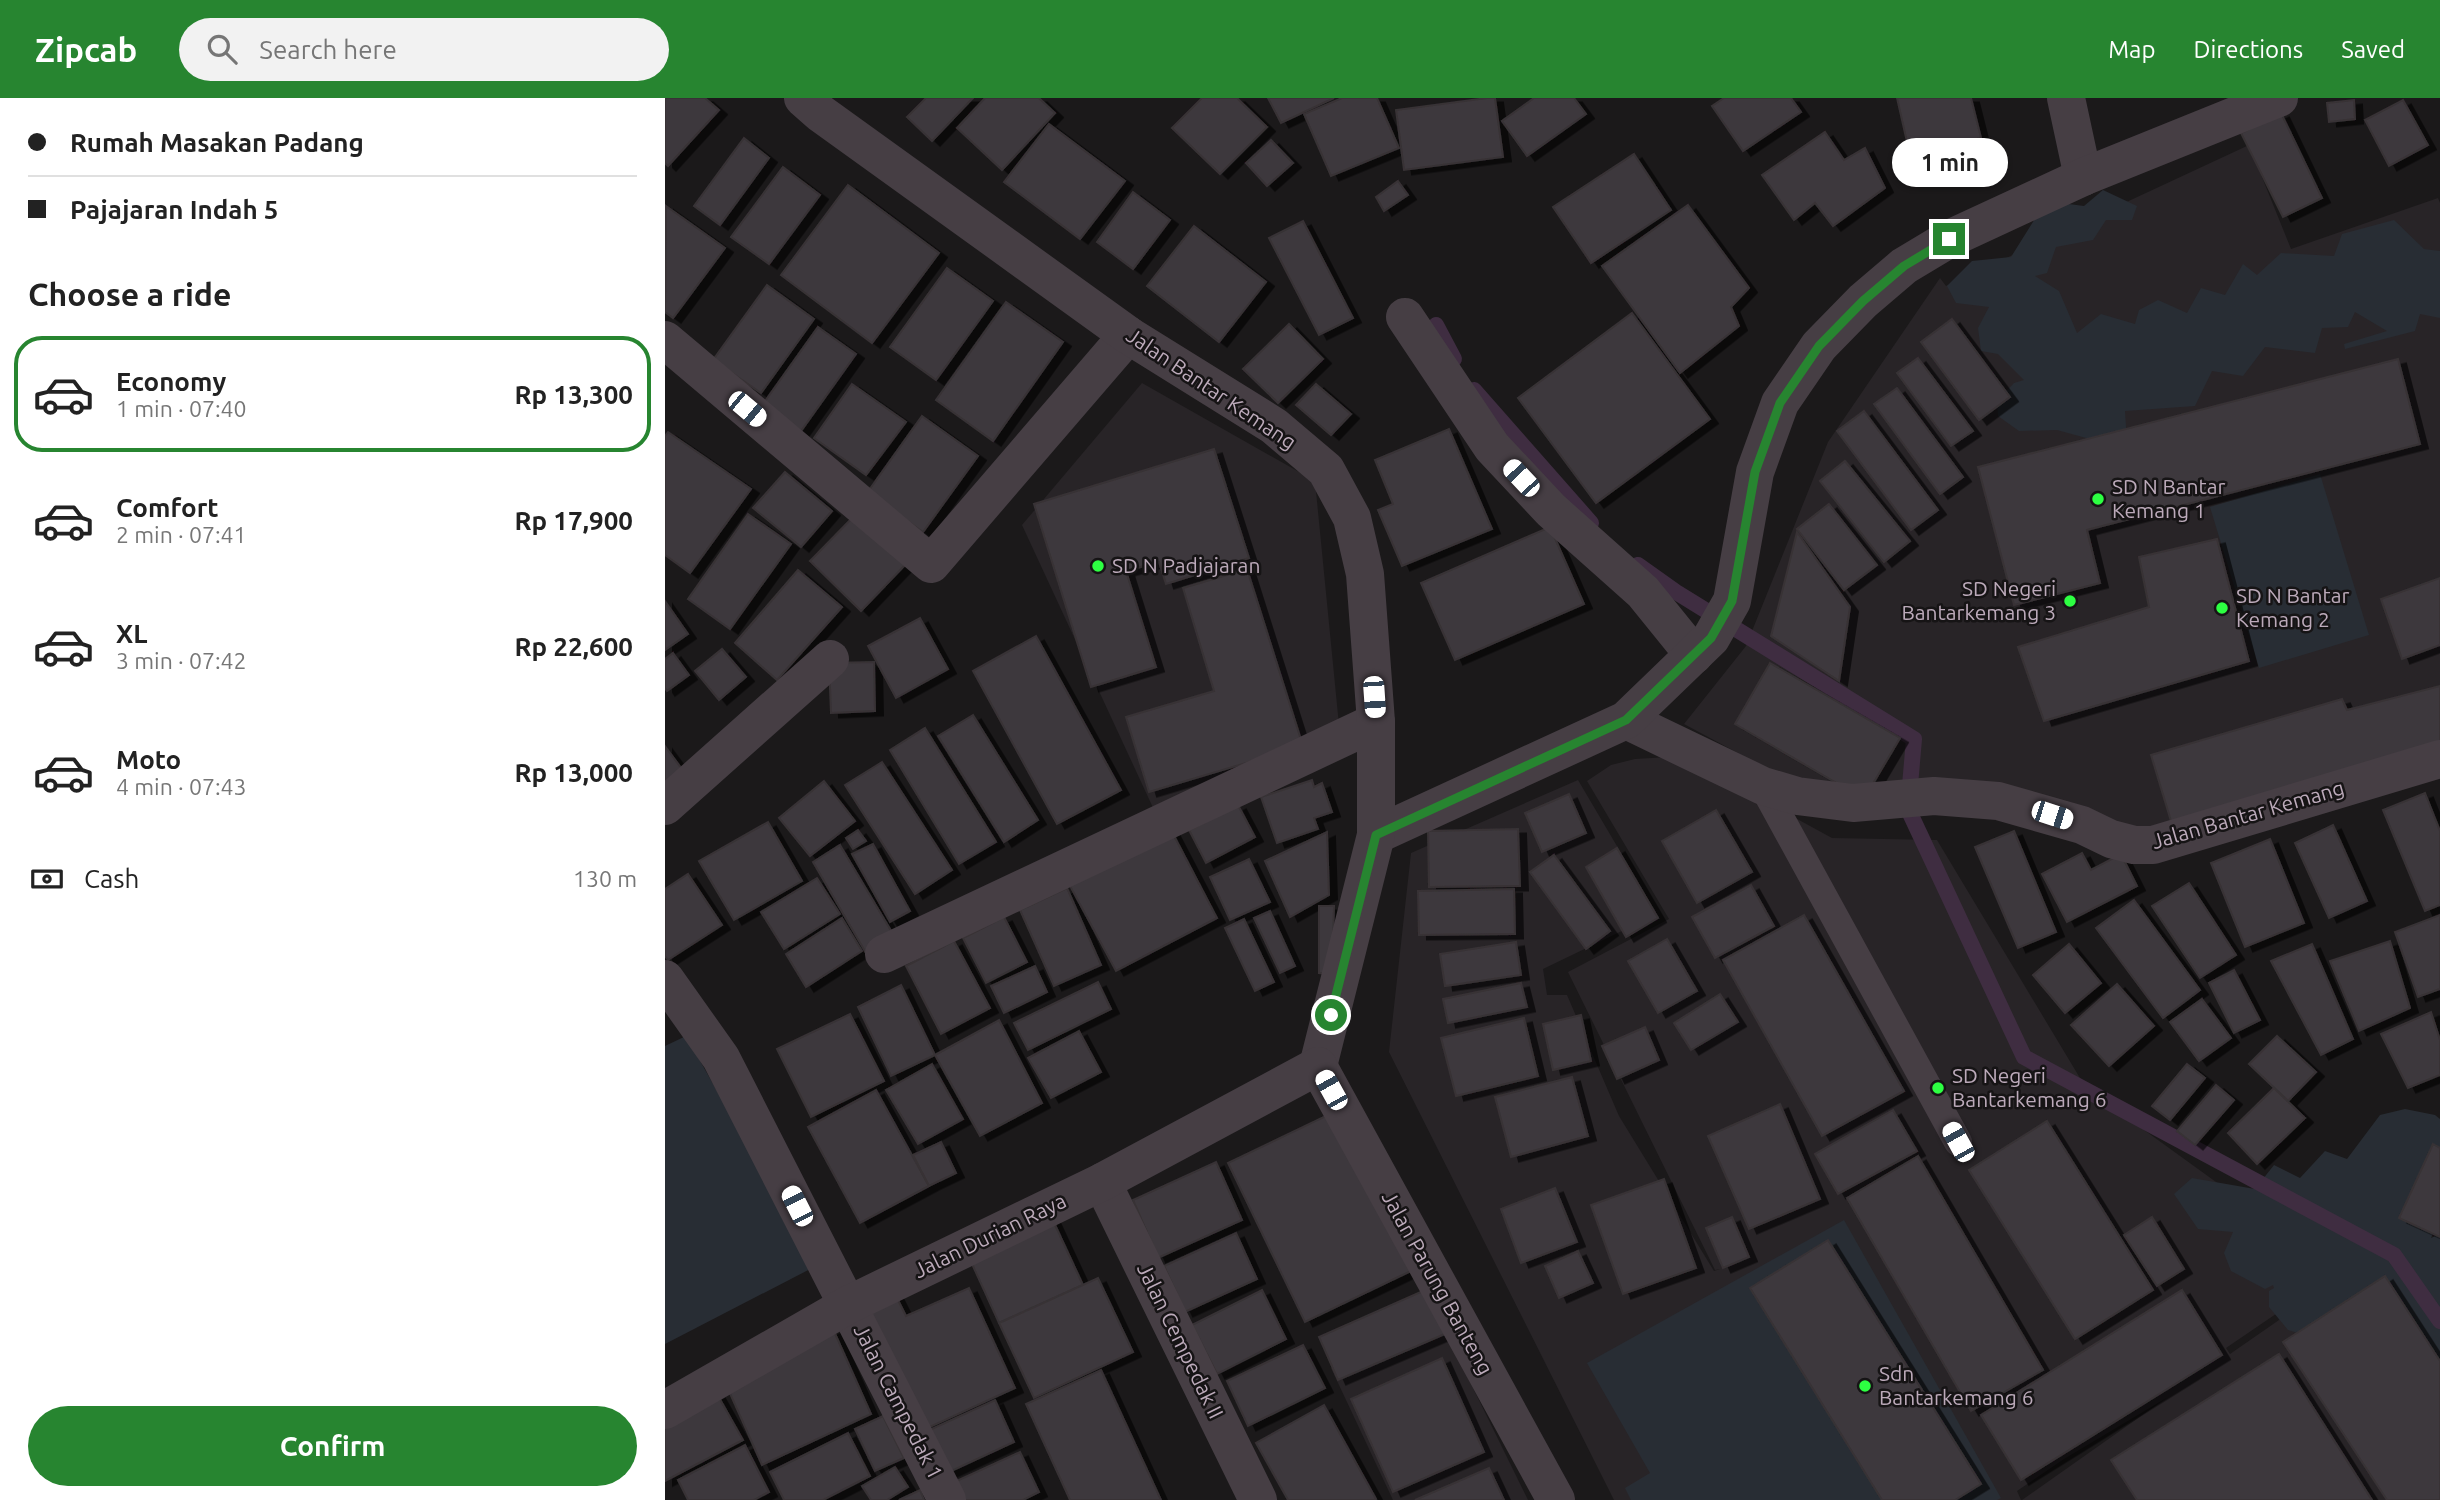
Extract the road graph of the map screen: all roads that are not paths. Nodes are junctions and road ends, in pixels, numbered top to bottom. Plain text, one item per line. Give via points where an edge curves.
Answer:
1 (803, 98) edge
2 (2066, 98) edge
3 (2279, 98) edge
4 (2083, 177) junction
5 (1405, 317) dead end
6 (1128, 335) junction
7 (665, 340) edge
8 (1703, 647) junction
9 (830, 659) dead end
10 (1626, 720) junction
11 (1375, 722) junction
12 (2440, 760) edge
13 (1763, 786) junction
14 (665, 806) edge
15 (1376, 835) junction
16 (884, 954) dead end
17 (665, 979) edge
18 (1318, 1066) junction
19 (1958, 1142) dead end
20 (1102, 1182) junction
21 (848, 1305) junction
22 (665, 1410) edge
23 (947, 1500) edge
24 (1258, 1500) edge
25 (1556, 1500) edge

1 - 6 street, Jalan Bantar Kemang
2 - 4 street
3 - 4 street
4 - 8 street via 1949,239 1904,266 1819,346 1780,403 1755,472 1732,601
5 - 8 street via 1492,447 1551,510
6 - 7 street via 930,564
6 - 11 street, Jalan Bantar Kemang via 1274,426 1326,470 1352,518 1365,574
8 - 10 street
9 - 14 street
10 - 13 street, Jalan Bantar Kemang
10 - 15 street
11 - 15 street, Jalan Bantar Kemang
11 - 16 street
12 - 13 street, Jalan Bantar Kemang via 2153,845 2112,839 2082,825 1999,801 1917,797 1853,803 1797,796
13 - 19 lane
15 - 18 street, Jalan Bantar Kemang
17 - 21 street, Jalan Campedak 1 via 720,1058
18 - 20 street, Jalan Durian Raya
18 - 25 street, Jalan Parung Banteng
20 - 21 street, Jalan Durian Raya
20 - 24 street, Jalan Cempedak II
21 - 22 street, Jalan Durian Raya
21 - 23 street, Jalan Campedak 1

